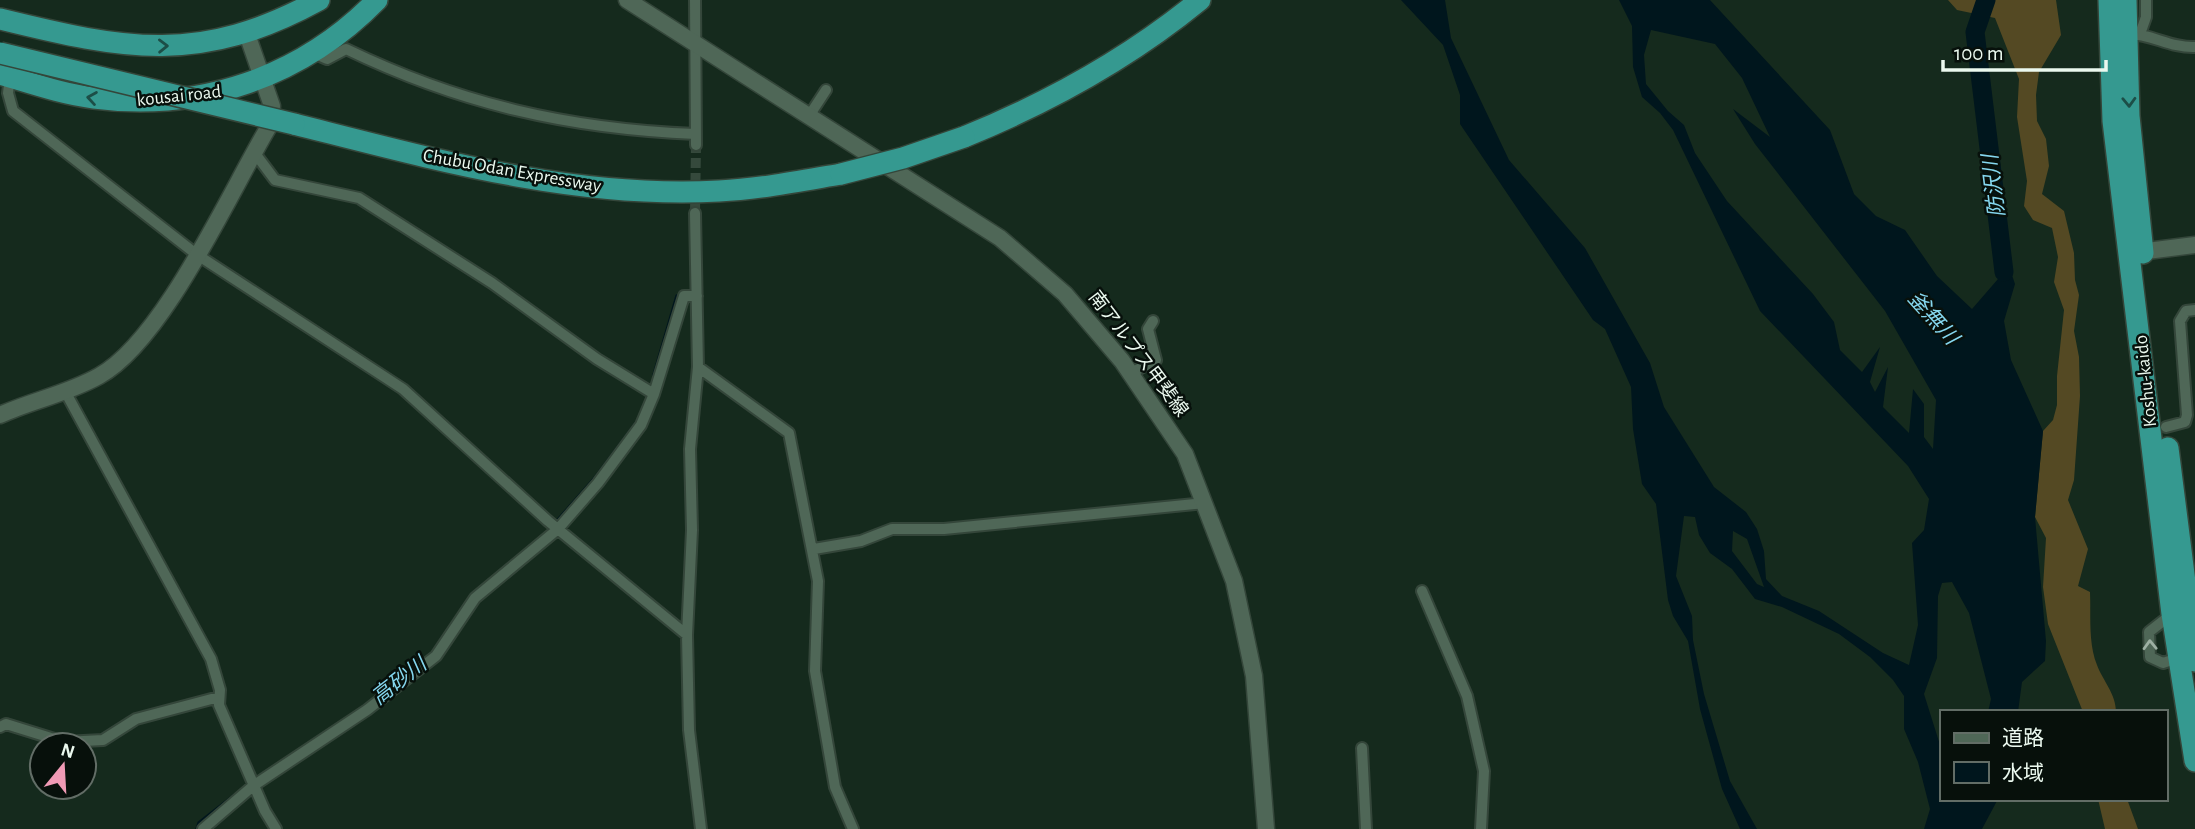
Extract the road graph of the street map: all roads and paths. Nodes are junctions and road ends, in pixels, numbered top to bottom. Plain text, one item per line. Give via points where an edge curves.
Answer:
1 (319, 0) edge
2 (377, 0) edge
3 (627, 0) edge
4 (695, 0) edge
5 (1200, 0) edge
6 (2109, 0) edge
7 (2126, 0) edge
8 (2146, 0) edge
9 (0, 19) edge
10 (247, 34) junction
11 (2133, 34) junction
12 (694, 43) junction
13 (2195, 47) edge
14 (313, 52) junction
15 (0, 53) edge
16 (262, 79) junction
17 (4, 83) edge
18 (826, 90) dead end
19 (809, 116) junction
20 (254, 152) junction
21 (695, 213) tunnel mouth
22 (2195, 245) edge
23 (2136, 252) junction
24 (196, 254) junction
25 (697, 296) junction
26 (2195, 310) edge
27 (1153, 321) dead end
28 (698, 367) junction
29 (1131, 373) junction
30 (65, 393) junction
31 (654, 394) junction
32 (0, 415) edge
33 (2166, 427) junction
34 (1205, 503) junction
35 (558, 529) junction
36 (814, 550) junction
37 (1422, 592) dead end
38 (687, 635) junction
39 (2189, 657) edge
40 (219, 697) junction
41 (0, 727) edge
42 (1362, 748) dead end
43 (2195, 761) edge
44 (253, 786) junction
45 (203, 829) edge
46 (276, 829) edge
47 (701, 829) edge
48 (853, 829) edge
49 (1266, 829) edge
50 (1366, 829) edge
51 (1480, 829) edge

1 - 10 highway
2 - 14 highway, kousai road
3 - 12 main road, 南アルプス甲斐線
4 - 12 street
5 - 15 highway, Chubu Odan Expressway, bridge via 1121,59 1073,88 964,137 841,174 719,191 605,188 489,171
6 - 23 highway, Koshu-kaido via 2113,121
7 - 11 highway, Koshu-kaido
8 - 11 street via 2147,17
9 -> 10 highway via 127,46 166,47
10 - 16 main road
11 - 13 street via 2177,48
11 -> 23 highway, Koshu-kaido via 2129,116
12 - 14 street via 696,140 535,117 398,74 346,49 327,59
12 - 19 main road, 南アルプス甲斐線
14 - 16 highway, kousai road
16 -> 17 highway, kousai road via 206,96 129,102
16 - 20 main road via 271,116
17 - 24 street via 13,111
18 - 19 street
19 - 29 main road, 南アルプス甲斐線 via 1000,238 1065,294
20 - 24 main road
20 - 31 street via 275,180 359,198
21 - 25 street
22 - 23 main road
23 - 33 highway, Koshu-kaido
39 -> 23 highway, Koshu-kaido via 2172,614
24 - 30 main road via 126,358
24 - 35 street via 402,389
25 - 28 street
25 - 31 street via 684,296
26 - 33 street via 2186,311 2180,321 2187,415 2185,422
27 - 29 street via 1148,329 1156,360
28 - 36 street via 789,433
28 - 38 street via 690,450
29 - 34 main road, 南アルプス甲斐線 via 1185,454
30 - 32 main road
30 - 40 street via 211,659
31 - 35 street via 641,425
33 - 39 highway, Koshu-kaido
34 - 36 street via 944,529 892,529 861,541
34 - 49 main road, 南アルプス甲斐線 via 1234,581 1251,652
35 - 38 street
35 - 44 street via 475,598 436,656 367,710
36 - 48 street via 818,581 815,671 835,787
37 - 51 street via 1467,696 1484,771
38 - 47 street via 689,730
39 - 43 highway, Koshu-kaido
40 - 41 street via 136,719 103,740 64,742 6,724
40 - 44 street
42 - 50 street
44 - 45 street
44 - 46 street

